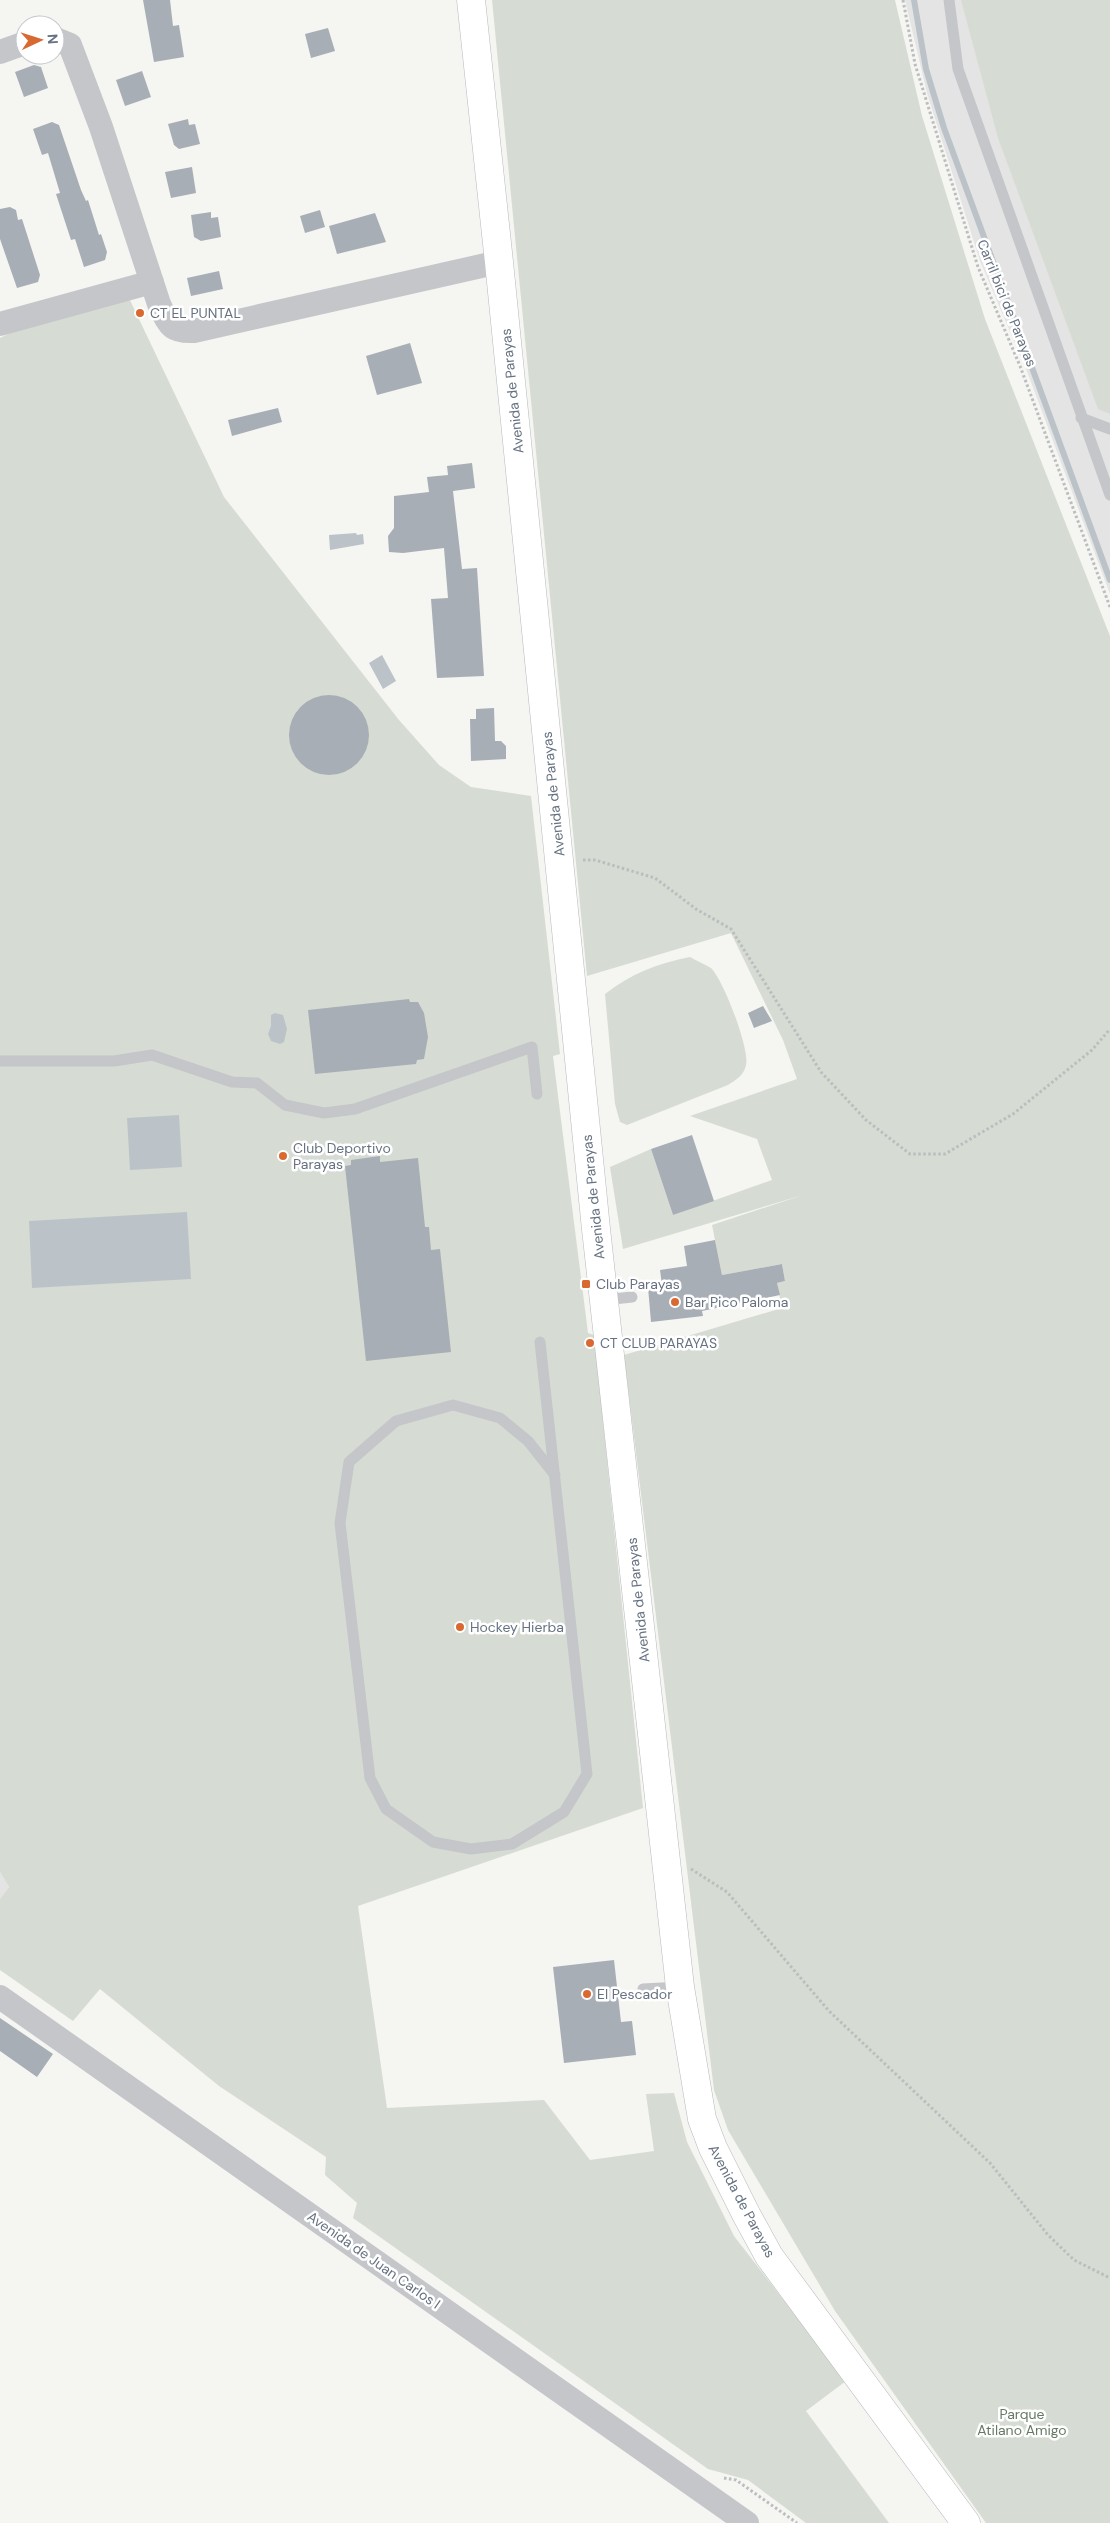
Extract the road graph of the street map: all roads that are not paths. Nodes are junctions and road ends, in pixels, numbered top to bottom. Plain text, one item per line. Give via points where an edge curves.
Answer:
1 (471, 0) edge
2 (949, 0) edge
3 (65, 43) edge
4 (15, 47) edge
5 (0, 52) edge
6 (499, 262) junction
7 (152, 282) junction
8 (0, 324) edge
9 (1081, 418) junction
10 (1110, 429) edge
11 (1110, 495) edge
12 (0, 1061) edge
13 (537, 1094) dead end
14 (632, 1297) dead end
15 (604, 1300) junction
16 (540, 1342) dead end
17 (555, 1475) junction
18 (680, 1987) junction
19 (643, 1990) dead end
20 (0, 1997) edge
21 (747, 2523) edge
22 (966, 2523) edge

1 - 6 street, Avenida de Parayas
2 - 9 lane via 958,69
3 - 7 street via 70,45 101,127
4 - 5 street
6 - 7 street via 179,332 170,326
6 - 15 street, Avenida de Parayas
7 - 8 street
9 - 10 lane
9 - 11 lane
12 - 13 lane via 114,1061 152,1055 232,1082 257,1083 285,1105 324,1113 355,1109 532,1047
14 - 15 lane
15 - 18 street, Avenida de Parayas
16 - 17 lane
17 - 17 lane via 587,1774 564,1812 512,1844 471,1850 433,1842 386,1809 370,1778 340,1523 349,1462 396,1421 454,1405 500,1418 528,1441
18 - 19 lane
18 - 22 street, Avenida de Parayas via 702,2119 746,2214 769,2256
20 - 21 street, Avenida de Juan Carlos I

